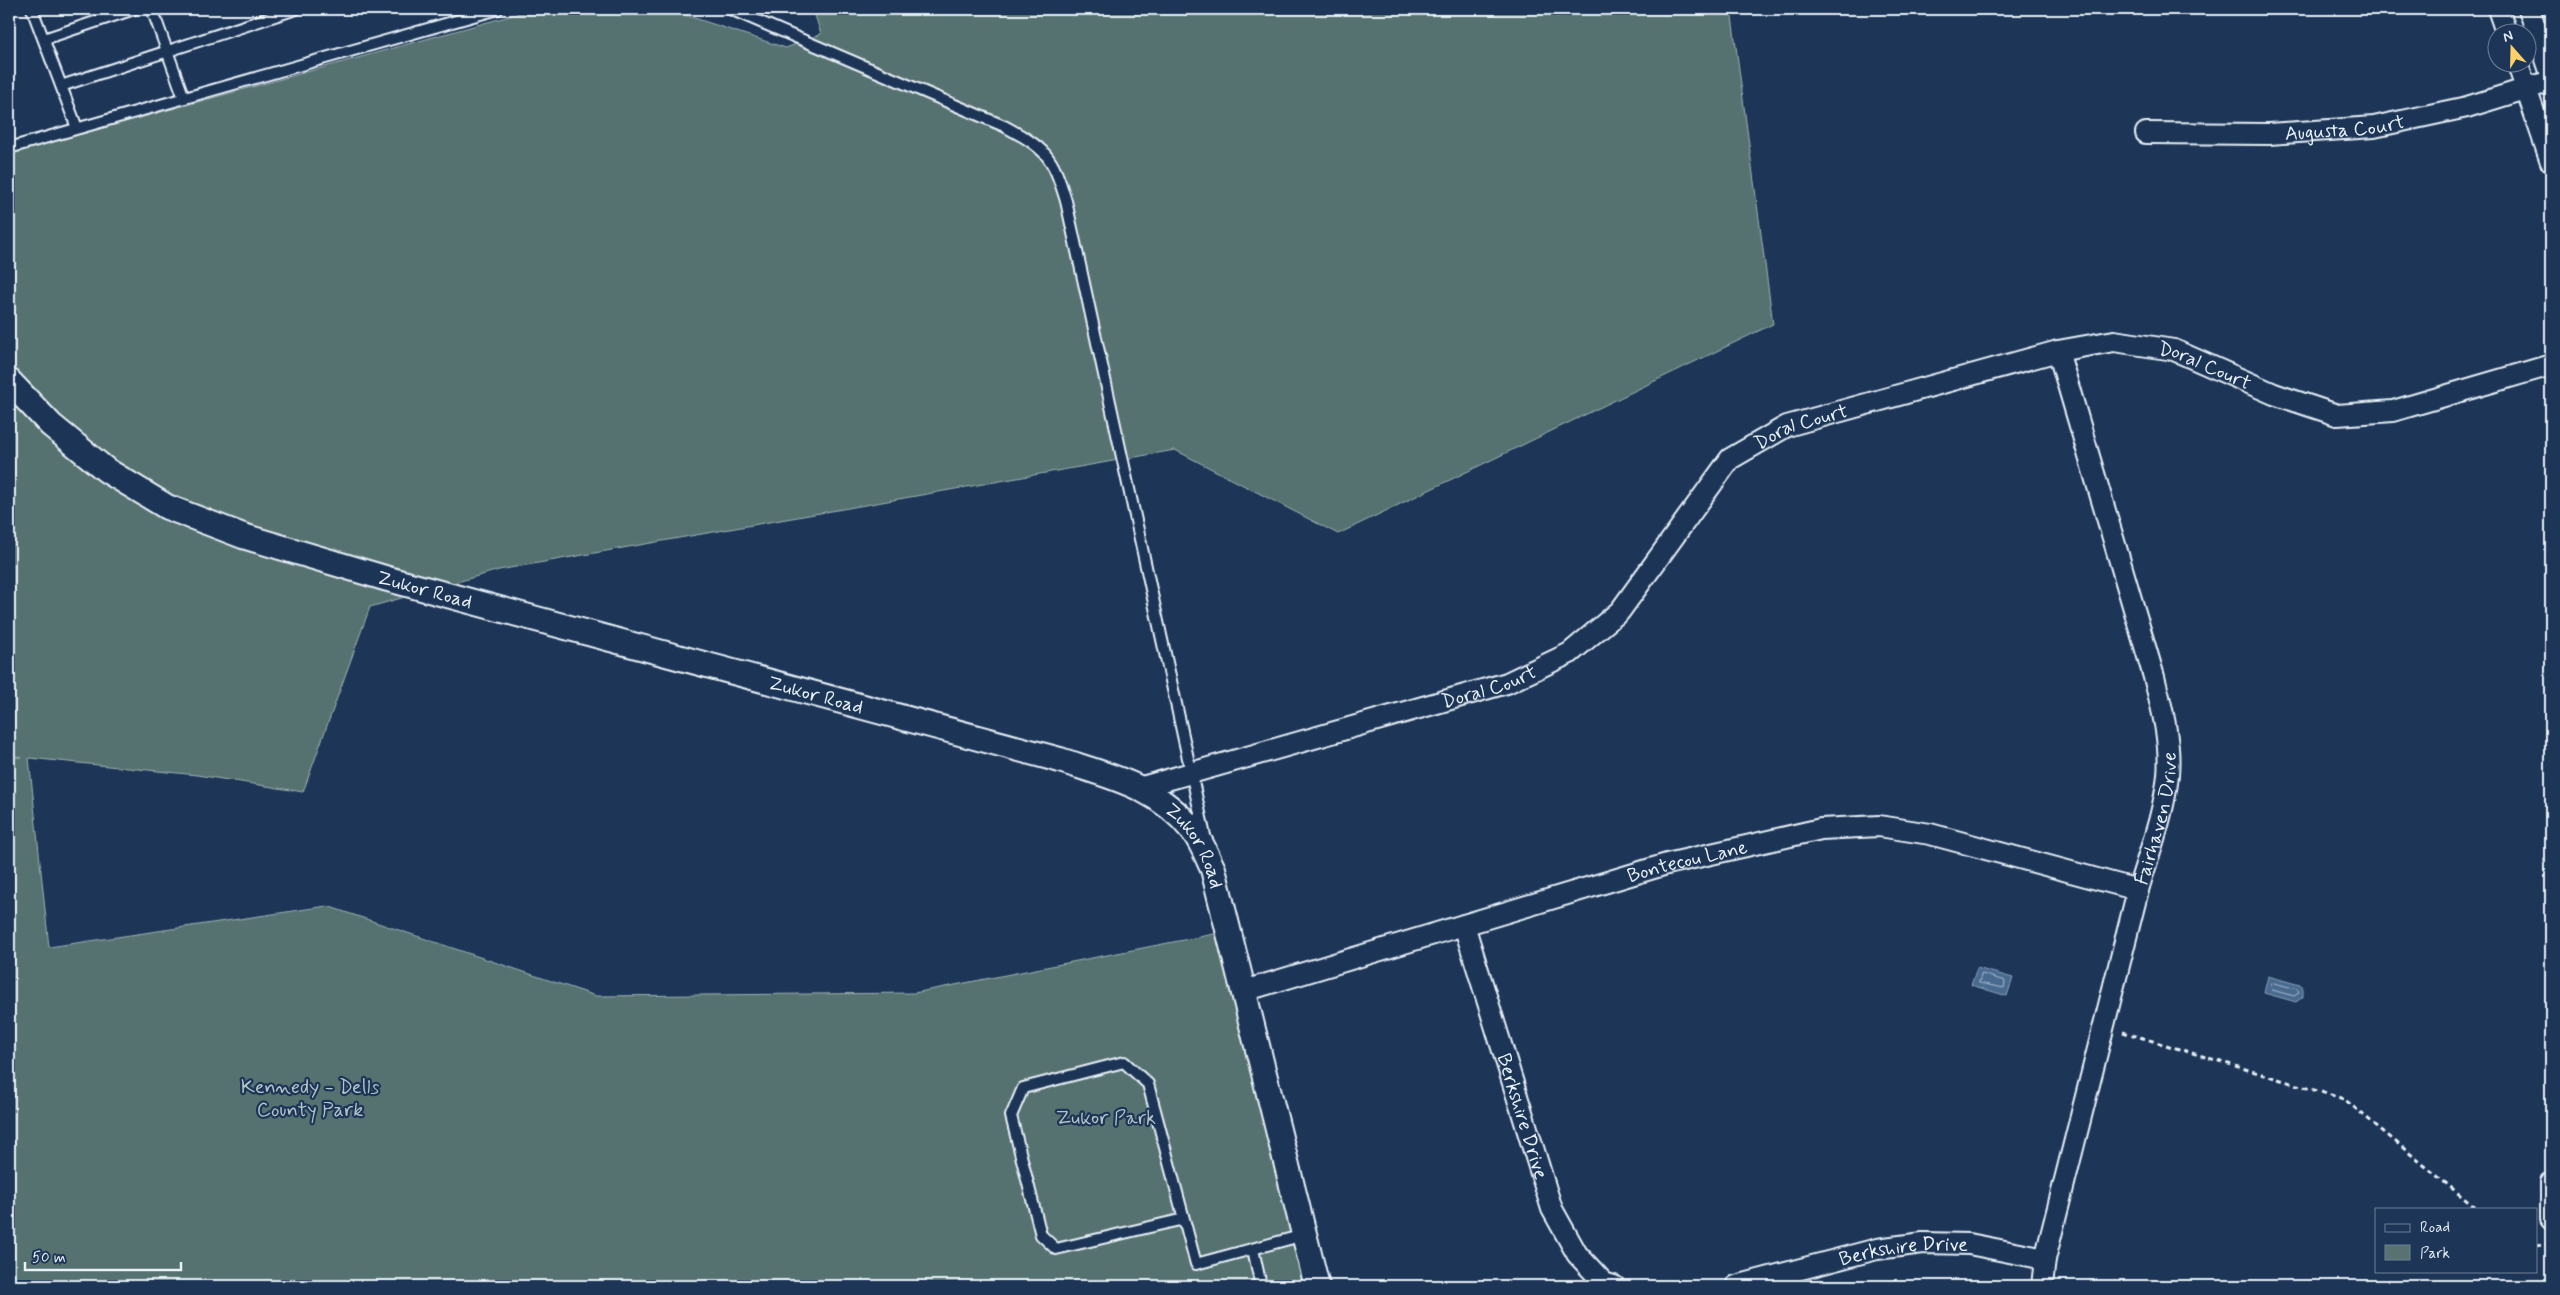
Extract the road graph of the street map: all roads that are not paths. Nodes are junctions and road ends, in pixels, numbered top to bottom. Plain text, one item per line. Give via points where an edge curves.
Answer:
1 (32, 9) edge
2 (134, 9) edge
3 (152, 9) edge
4 (296, 9) edge
5 (498, 9) edge
6 (730, 9) edge
7 (2498, 9) edge
8 (2529, 9) edge
9 (2503, 22) edge
10 (44, 39) junction
11 (167, 52) junction
12 (2529, 72) edge
13 (2542, 82) edge
14 (61, 86) junction
15 (184, 98) junction
16 (77, 128) junction
17 (2146, 133) dead end
18 (9, 148) edge
19 (2551, 162) edge
20 (2058, 351) junction
21 (2551, 365) edge
22 (9, 381) edge
23 (1190, 774) junction
24 (1142, 787) junction
25 (1213, 869) junction
26 (2138, 890) junction
27 (1464, 925) junction
28 (1244, 991) junction
29 (2551, 1182) edge
30 (2551, 1218) edge
31 (1184, 1219) junction
32 (1304, 1234) junction
33 (1253, 1249) junction
34 (2045, 1259) junction
35 (1261, 1286) edge
36 (1317, 1286) edge
37 (1614, 1286) edge
38 (1736, 1286) edge
39 (2042, 1286) edge

1 - 10 lane
2 - 10 lane
3 - 11 lane
4 - 11 lane
5 - 15 lane
6 - 23 lane via 1004,126 1038,144 1056,169 1066,201
7 - 9 street
8 - 13 street
10 - 14 lane
11 - 14 lane
11 - 15 lane
12 - 13 street
13 - 17 street, Augusta Court via 2467,106 2374,127 2268,134
13 - 19 street
14 - 16 lane
15 - 16 lane
16 - 18 lane
20 - 21 street, Doral Court via 2114,341 2174,350 2274,394 2337,414 2393,411
20 - 23 street, Doral Court via 1787,426 1730,459 1620,611 1570,653 1507,683
20 - 26 street, Fairhaven Drive via 2154,677 2166,729 2168,774
22 - 24 street, Zukor Road via 51,425 106,470 167,507 243,536 397,582 1060,760
23 - 24 street, Doral Court
23 - 25 lane
24 - 25 street, Zukor Road via 1171,808 1195,833
25 - 28 street, Zukor Road
26 - 27 street, Bontecou Lane via 1930,834 1879,826 1821,829 1667,864
26 - 34 street, Fairhaven Drive
27 - 28 street, Bontecou Lane
27 - 37 street, Berkshire Drive via 1552,1209 1577,1254 1604,1283
28 - 32 street, Zukor Road
29 - 30 street
31 - 31 lane via 1148,1084 1124,1062 1023,1088 1011,1116 1041,1236 1056,1249
31 - 33 lane via 1196,1264
32 - 33 lane
32 - 36 street, Zukor Road
33 - 35 lane
34 - 38 street, Berkshire Drive via 1969,1244 1923,1243 1877,1249
34 - 39 street, Fairhaven Drive

